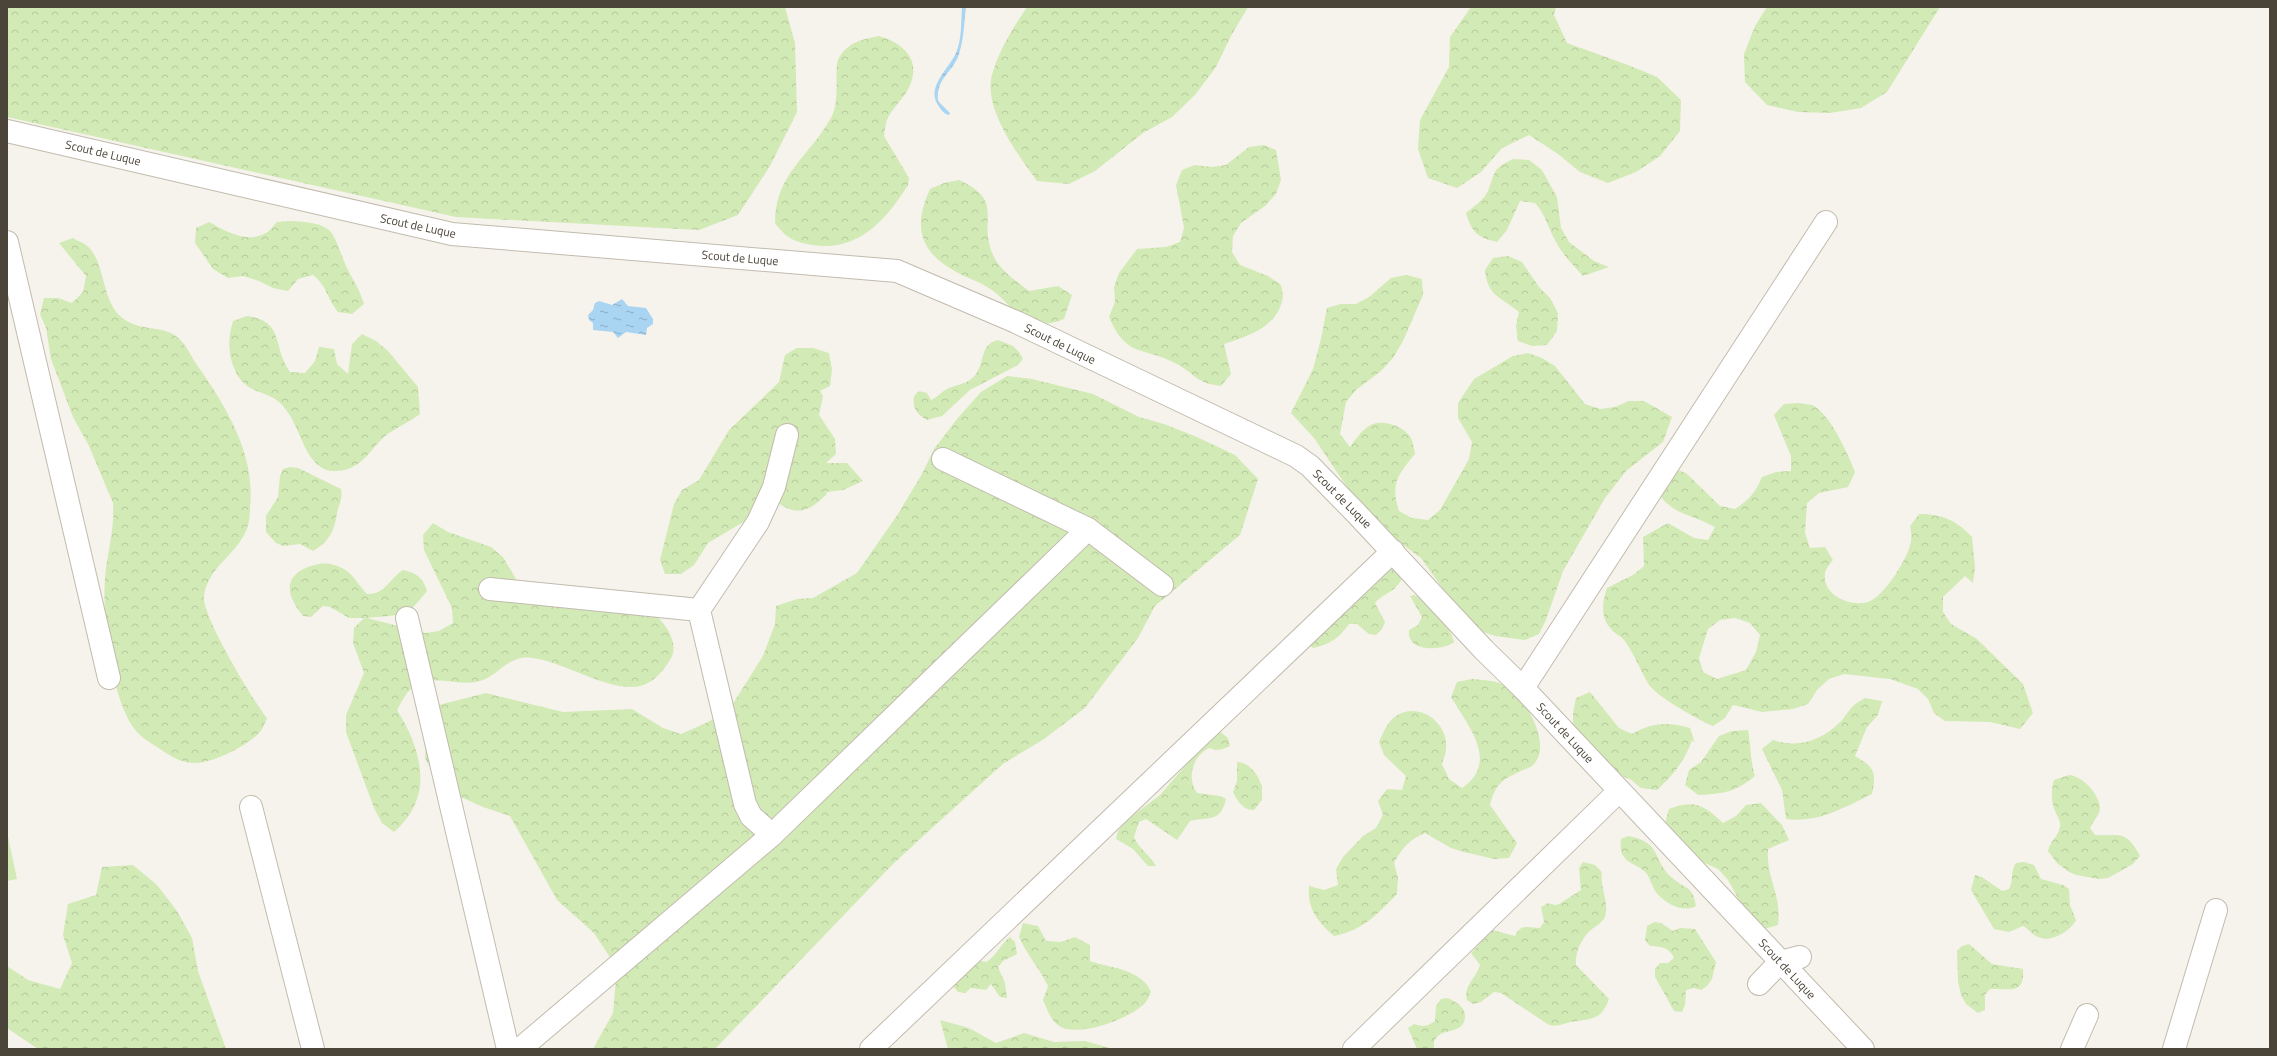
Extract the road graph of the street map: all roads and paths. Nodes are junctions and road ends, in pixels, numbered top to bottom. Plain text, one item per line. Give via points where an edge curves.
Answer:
1 (7, 131) edge
2 (1826, 222) dead end
3 (7, 242) edge
4 (787, 435) dead end
5 (944, 459) dead end
6 (1088, 529) junction
7 (1393, 551) junction
8 (1162, 585) dead end
9 (490, 589) dead end
10 (699, 610) junction
11 (407, 618) dead end
12 (109, 678) dead end
13 (1523, 688) junction
14 (1619, 791) junction
15 (251, 807) dead end
16 (772, 835) junction
17 (2216, 910) dead end
18 (1790, 959) junction
19 (1758, 984) dead end
20 (2087, 1015) dead end
21 (313, 1049) edge
22 (508, 1049) edge
23 (520, 1049) edge
24 (871, 1049) edge
25 (1354, 1049) edge
26 (1863, 1049) edge
27 (2072, 1049) edge
28 (2174, 1049) edge

1 - 7 street, Scout de Luque via 452,234 897,271 1016,322 1296,456 1310,466
2 - 13 street
3 - 12 street
4 - 10 street via 774,487 758,522
5 - 6 street
6 - 8 street
6 - 16 street
7 - 13 street, Scout de Luque via 1484,650
7 - 24 street
9 - 10 street
10 - 16 street via 745,804 751,816
11 - 22 street
13 - 14 street, Scout de Luque
14 - 18 street, Scout de Luque
14 - 25 street
15 - 21 street
16 - 23 street
17 - 28 street
18 - 19 street
18 - 26 street, Scout de Luque
20 - 27 street

